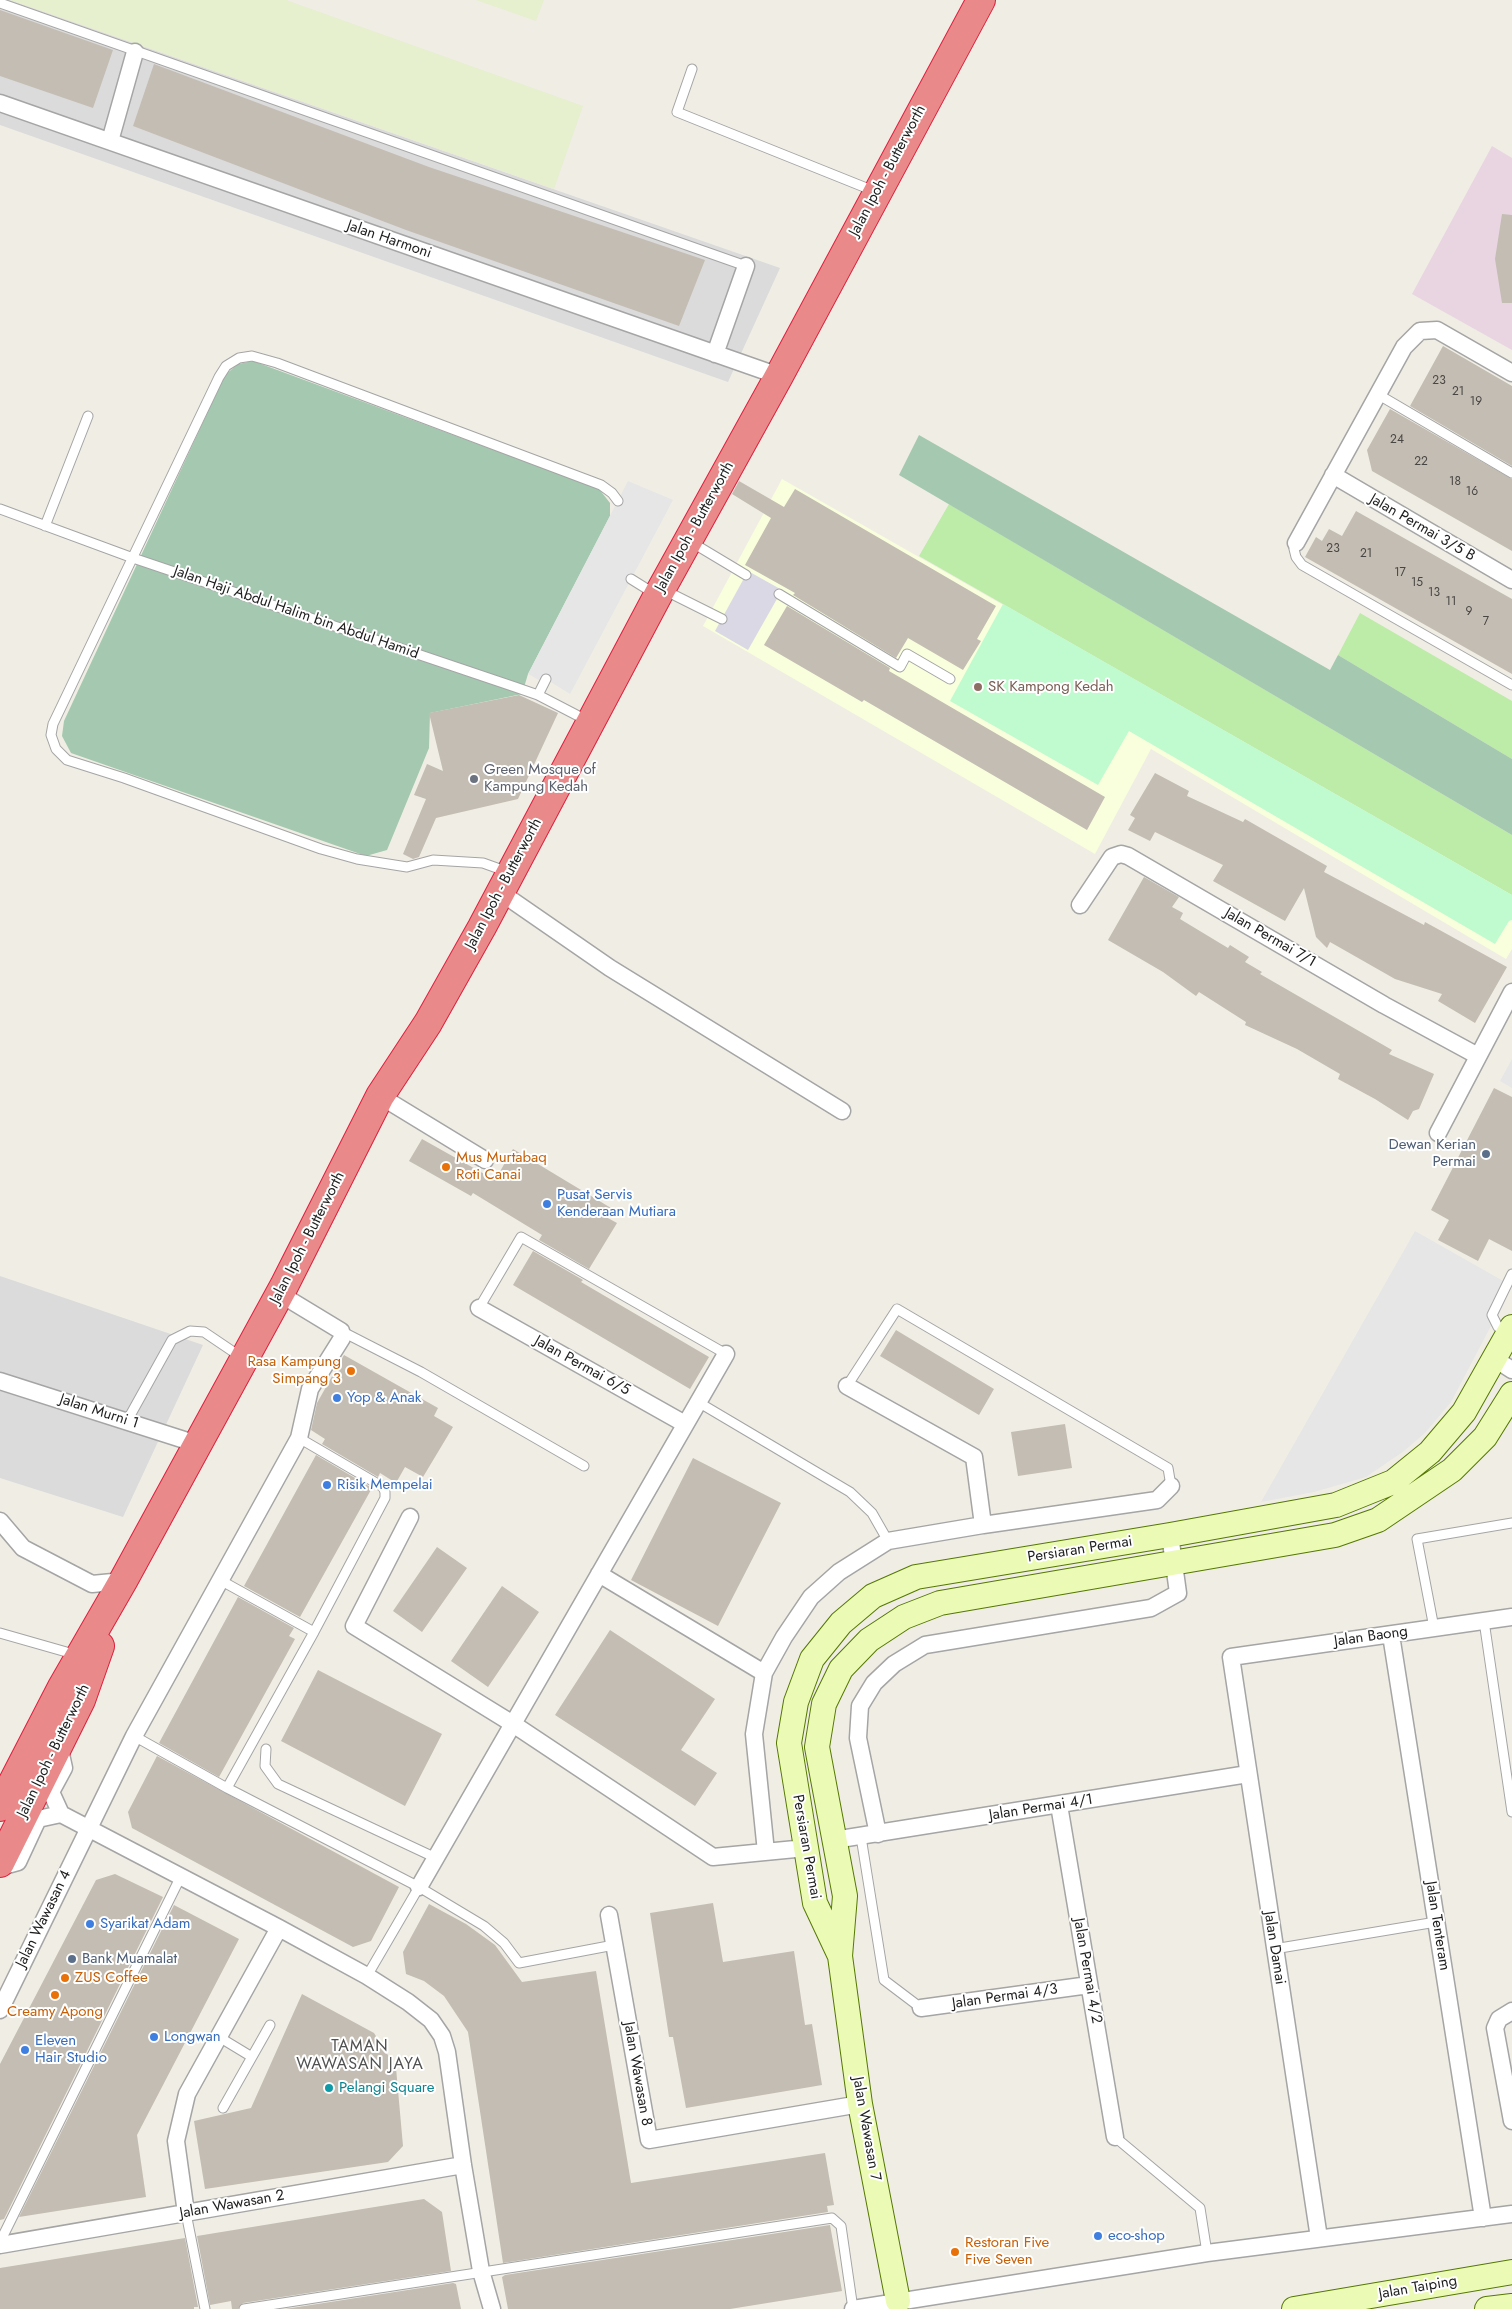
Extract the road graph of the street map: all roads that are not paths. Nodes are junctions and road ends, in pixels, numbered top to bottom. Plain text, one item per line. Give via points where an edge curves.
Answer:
1 (981, 0) edge
2 (0, 4) edge
3 (135, 52) junction
4 (692, 69) dead end
5 (0, 102) edge
6 (110, 141) junction
7 (877, 192) junction
8 (746, 266) joint
9 (715, 354) junction
10 (1512, 373) edge
11 (779, 376) junction
12 (1379, 395) junction
13 (88, 416) dead end
14 (1512, 473) edge
15 (1333, 475) junction
16 (618, 501) dead end
17 (0, 509) edge
18 (45, 526) junction
19 (688, 540) junction
20 (1296, 543) joint
21 (133, 558) junction
22 (746, 575) dead end
23 (631, 579) dead end
24 (1512, 580) edge
25 (660, 592) junction
26 (779, 594) dead end
27 (722, 619) dead end
28 (546, 679) dead end
29 (950, 679) dead end
30 (1512, 685) edge
31 (538, 695) junction
32 (590, 722) junction
33 (505, 882) junction
34 (1080, 906) dead end
35 (1512, 992) edge
36 (1478, 1056) junction
37 (380, 1096) junction
38 (842, 1110) dead end
39 (1438, 1133) dead end
40 (485, 1160) dead end
41 (1512, 1274) edge
42 (280, 1294) junction
43 (479, 1308) joint
44 (1511, 1330) edge
45 (341, 1331) junction
46 (726, 1354) joint
47 (244, 1359) junction
48 (1504, 1365) edge
49 (0, 1381) edge
50 (847, 1386) joint
51 (1512, 1394) edge
52 (698, 1402) junction
53 (127, 1421) junction
54 (686, 1424) junction
55 (299, 1438) junction
56 (197, 1444) junction
57 (584, 1466) dead end
58 (1171, 1486) joint
59 (410, 1517) dead end
60 (0, 1521) edge
61 (1512, 1523) edge
62 (983, 1525) junction
63 (1170, 1535) junction
64 (888, 1541) junction
65 (1174, 1563) junction
66 (599, 1574) junction
67 (220, 1580) junction
68 (123, 1582) junction
69 (1512, 1617) edge
70 (1484, 1620) junction
71 (1434, 1628) junction
72 (314, 1632) junction
73 (0, 1633) edge
74 (1391, 1635) junction
75 (80, 1656) junction
76 (1231, 1657) joint
77 (764, 1673) junction
78 (513, 1724) junction
79 (134, 1736) junction
80 (59, 1745) junction
81 (266, 1749) dead end
82 (1248, 1774) junction
83 (226, 1788) junction
84 (1059, 1805) junction
85 (0, 1807) edge
86 (1512, 1812) edge
87 (61, 1814) junction
88 (88, 1828) junction
89 (878, 1834) junction
90 (861, 1837) junction
91 (834, 1840) junction
92 (806, 1848) junction
93 (766, 1852) junction
94 (436, 1858) junction
95 (0, 1863) edge
96 (0, 1867) edge
97 (181, 1876) junction
98 (419, 1887) junction
99 (610, 1915) dead end
100 (1436, 1922) junction
101 (279, 1928) junction
102 (614, 1945) junction
103 (1274, 1949) junction
104 (840, 1956) junction
105 (367, 1976) junction
106 (1089, 1985) junction
107 (921, 2008) joint
108 (0, 2010) edge
109 (1512, 2011) edge
110 (270, 2025) dead end
111 (219, 2036) junction
112 (252, 2057) junction
113 (860, 2104) junction
114 (223, 2108) dead end
115 (1511, 2113) edge
116 (1115, 2137) joint
117 (463, 2165) junction
118 (186, 2213) junction
119 (1512, 2214) edge
120 (1483, 2218) junction
121 (1319, 2238) junction
122 (0, 2244) edge
123 (1207, 2253) junction
124 (481, 2271) junction
125 (1512, 2272) edge
126 (898, 2301) junction
127 (1368, 2303) edge
128 (1341, 2305) edge
129 (1512, 2306) edge
130 (205, 2309) edge
131 (244, 2309) edge
132 (480, 2309) edge
133 (492, 2309) edge
134 (853, 2309) edge
135 (1294, 2309) edge
136 (1487, 2309) edge

1 - 7 highway, Jalan Ipoh - Butterworth
2 - 3 lane
3 - 6 street
3 - 8 lane
4 - 7 lane via 677,112
5 - 6 street, Jalan Harmoni
6 - 9 street, Jalan Harmoni
7 - 11 highway, Jalan Ipoh - Butterworth
8 - 9 street
9 - 11 street, Jalan Harmoni
10 - 12 street via 1437,330 1420,331 1404,347
11 - 19 highway, Jalan Ipoh - Butterworth
12 - 14 lane
12 - 15 street
13 - 18 lane
15 - 20 street
15 - 24 street, Jalan Permai 3/5 B
16 - 21 lane via 602,485 252,356 233,361 219,376
17 - 18 lane, Jalan Haji Abdul Halim bin Abdul Hamid
18 - 21 lane, Jalan Haji Abdul Halim bin Abdul Hamid
19 - 22 lane
19 - 25 highway, Jalan Ipoh - Butterworth
20 - 30 lane via 1296,557 1302,565
21 - 31 lane, Jalan Haji Abdul Halim bin Abdul Hamid
21 - 33 lane via 53,724 51,736 56,749 67,760 321,850 406,867 433,860 483,863
23 - 25 lane
25 - 27 lane
25 - 32 highway, Jalan Ipoh - Butterworth
26 - 29 lane via 900,667 907,654
28 - 31 lane
31 - 32 lane, Jalan Haji Abdul Halim bin Abdul Hamid
32 - 33 highway, Jalan Ipoh - Butterworth
33 - 37 highway, Jalan Ipoh - Butterworth via 428,1024
33 - 38 street via 610,968
34 - 36 street, Jalan Permai 7/1 via 1112,857 1128,856
35 - 36 street
36 - 39 street
37 - 40 street
37 - 42 highway, Jalan Ipoh - Butterworth
41 - 44 lane via 1492,1315 1498,1327
42 - 45 street
42 - 47 highway, Jalan Ipoh - Butterworth
43 - 46 lane via 521,1237
43 - 54 street, Jalan Permai 6/5
44 - 48 street, Persiaran Permai
45 - 55 street, Jalan Wawasan 4 via 342,1338 310,1389
45 - 57 lane via 421,1372
46 - 52 street
47 - 53 lane via 204,1332 190,1331 172,1340
47 - 56 highway, Jalan Ipoh - Butterworth
48 - 63 street, Persiaran Permai via 1430,1452 1393,1482 1336,1505
49 - 53 street, Jalan Murni 1
50 - 58 lane via 897,1309 1168,1468
50 - 62 street via 974,1457
51 - 65 street, Persiaran Permai via 1486,1437 1452,1470 1378,1520 1335,1535
52 - 54 street
52 - 64 lane via 850,1492 872,1513
53 - 56 street, Jalan Murni 1
54 - 66 street
55 - 67 street, Jalan Wawasan 4
55 - 72 lane via 383,1487 386,1498
56 - 68 highway, Jalan Ipoh - Butterworth
58 - 62 street via 1157,1500
59 - 78 street via 354,1626
60 - 68 street via 23,1548 85,1580
61 - 71 lane via 1418,1538
62 - 64 street
63 - 65 street
63 - 92 street, Persiaran Permai via 916,1577 873,1596 847,1617 812,1659 796,1702 789,1744
64 - 77 street via 839,1572 811,1597
65 - 89 street via 1178,1594 1150,1608 924,1645 894,1664 874,1683 860,1706 858,1738
65 - 91 street, Persiaran Permai via 940,1603 904,1617 869,1640 841,1669 824,1704 817,1748
66 - 77 street
66 - 78 street
67 - 72 lane
67 - 79 street, Jalan Wawasan 4
68 - 75 highway, Jalan Ipoh - Butterworth
68 - 80 highway, Jalan Ipoh - Butterworth via 81,1700
69 - 70 street, Jalan Baong
70 - 71 street, Jalan Baong
70 - 86 lane
71 - 74 street, Jalan Baong
72 - 83 lane
73 - 75 lane
74 - 76 street, Jalan Baong
74 - 100 street, Jalan Tenteram
75 - 85 highway, Jalan Ipoh - Butterworth
76 - 82 street, Jalan Damai
77 - 93 street via 754,1734
78 - 93 street via 713,1857
78 - 94 street
79 - 83 lane
79 - 88 street, Jalan Wawasan 4
80 - 87 street via 64,1768 51,1792
80 - 95 highway, Jalan Ipoh - Butterworth
81 - 94 lane via 265,1766 278,1784
82 - 84 street, Jalan Permai 4/1
82 - 103 street, Jalan Damai
83 - 98 lane
84 - 89 street, Jalan Permai 4/1
84 - 106 street, Jalan Permai 4/2
87 - 88 street
87 - 96 street via 38,1819 18,1862
88 - 97 street
88 - 108 street, Jalan Wawasan 4
89 - 90 street, Jalan Permai 4/1
90 - 91 street, Jalan Permai 4/1
90 - 107 lane via 884,1980
91 - 104 street, Persiaran Permai via 845,1896
92 - 93 street
92 - 104 street, Persiaran Permai via 815,1902
94 - 98 street
97 - 101 street
97 - 122 lane
98 - 102 lane via 484,1926 504,1943 519,1963
98 - 105 lane
99 - 102 street, Jalan Wawasan 8
100 - 103 lane
100 - 120 street, Jalan Tenteram
101 - 105 street
101 - 111 street
102 - 113 street, Jalan Wawasan 8 via 649,2140
103 - 121 street, Jalan Damai
104 - 113 street, Jalan Wawasan 7
105 - 117 street via 432,2020 442,2036
106 - 107 street, Jalan Permai 4/3
106 - 116 street, Jalan Permai 4/2
109 - 115 street via 1499,2019 1496,2028
110 - 112 lane
111 - 112 lane
111 - 118 street via 187,2094 176,2141
112 - 114 lane
113 - 126 street, Jalan Wawasan 7
116 - 123 lane via 1200,2208
117 - 118 street, Jalan Wawasan 2
117 - 124 street
118 - 122 street, Jalan Wawasan 2
118 - 130 lane
119 - 120 street
120 - 121 street
121 - 123 street
123 - 126 street
124 - 131 lane
124 - 132 street
124 - 133 street
124 - 134 lane via 832,2218 841,2226
125 - 127 street, Jalan Taiping
126 - 134 street
127 - 128 street, Jalan Taiping
128 - 135 street, Jalan Taiping
129 - 136 street

